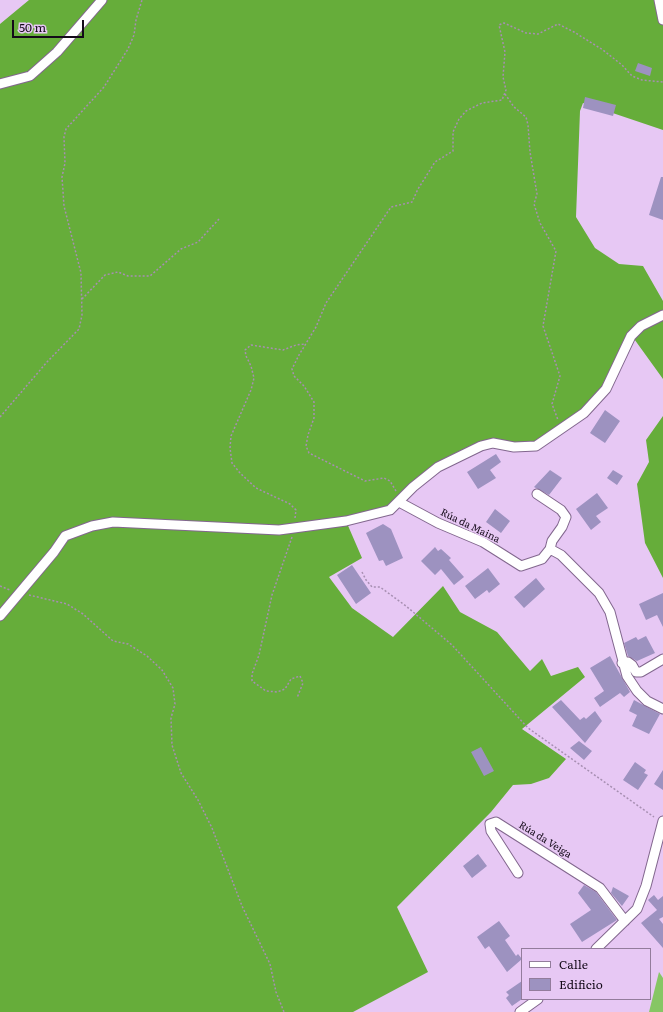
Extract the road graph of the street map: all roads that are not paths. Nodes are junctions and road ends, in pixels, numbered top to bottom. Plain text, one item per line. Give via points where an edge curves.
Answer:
1 (102, 0) edge
2 (659, 0) edge
3 (663, 20) edge
4 (0, 84) edge
5 (663, 315) edge
6 (538, 494) dead end
7 (399, 502) junction
8 (550, 549) junction
9 (0, 616) edge
10 (663, 659) edge
11 (622, 663) junction
12 (663, 710) edge
13 (663, 822) edge
14 (518, 873) dead end
15 (625, 921) junction
16 (597, 948) edge
17 (537, 1000) edge
18 (520, 1012) edge

1 - 4 street via 57,52 30,76
2 - 3 street
5 - 7 street via 642,326 631,336 606,388 584,413 563,428 536,446 514,447 493,443 481,446 438,467
6 - 8 street, Rúa da Maina via 561,510 566,517
7 - 8 street, Rúa da Maina via 438,523 483,542 521,566 542,559
7 - 9 street via 390,510 376,514 346,521 279,530 113,522 92,526 65,536
8 - 11 street via 561,555 599,593 610,612
10 - 11 street via 641,672 636,672 628,662
11 - 12 street via 637,691 647,701
13 - 15 street via 638,909
14 - 15 street, Rúa da Veiga via 491,830 490,824 496,822 600,888
15 - 16 street
17 - 18 street

